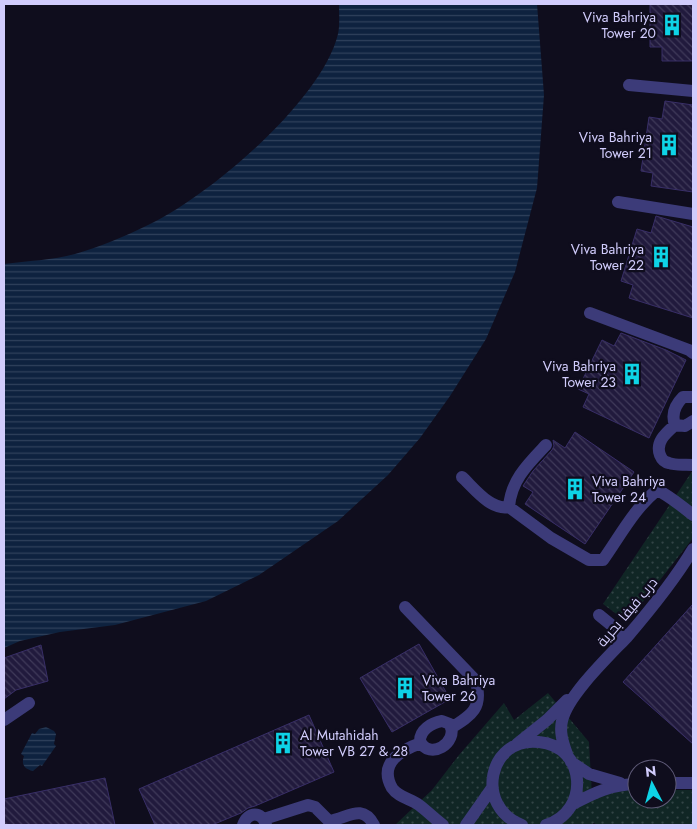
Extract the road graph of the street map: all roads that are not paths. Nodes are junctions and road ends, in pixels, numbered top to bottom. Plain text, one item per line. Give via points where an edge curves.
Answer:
1 (629, 85) dead end
2 (693, 91) edge
3 (618, 202) dead end
4 (693, 214) edge
5 (590, 313) dead end
6 (693, 354) edge
7 (693, 397) edge
8 (693, 421) edge
9 (675, 425) junction
10 (546, 445) dead end
11 (693, 465) edge
12 (462, 477) dead end
13 (509, 507) junction
14 (693, 514) edge
15 (693, 549) edge
16 (405, 607) dead end
17 (600, 615) dead end
18 (626, 637) junction
19 (579, 690) junction
20 (29, 704) dead end
21 (4, 720) edge
22 (451, 728) junction
23 (420, 743) junction
24 (514, 747) junction
25 (570, 760) junction
26 (627, 783) edge
27 (677, 783) edge
28 (693, 783) edge
29 (627, 785) edge
30 (492, 788) junction
31 (567, 815) edge
32 (286, 819) edge
33 (265, 822) edge
34 (244, 825) edge
35 (374, 825) edge
36 (443, 825) edge
37 (466, 825) edge
38 (514, 825) edge
39 (546, 825) edge

1 - 2 street
3 - 4 street
5 - 6 street
7 - 9 street via 683,397 679,401 673,412
8 - 9 street via 688,425
9 - 11 street via 659,444 662,459 676,465
10 - 13 street via 521,472 510,494
12 - 13 street via 488,501 500,508
13 - 14 street via 551,538 589,560 603,560 632,515 656,490 667,494
15 - 18 street, درب فيفا بحرية via 680,571
16 - 22 street via 476,681 477,705 469,717
17 - 18 street
18 - 19 street, درب فيفا بحرية
19 - 24 street, درب فيفا بحرية
19 - 25 street, درب فيفا بحرية via 562,721 562,738
20 - 21 street
22 - 23 street via 446,722 432,724 422,733
22 - 23 street via 452,737 442,747 429,750
23 - 36 street via 403,750 393,759 388,770 389,779 396,793 418,804
24 - 25 street via 539,742 555,746
24 - 30 street, درب فيفا بحرية via 497,764
25 - 26 street via 589,774
25 - 31 street, درب فيفا بحرية via 578,783
27 - 28 street
29 - 31 street via 596,791
30 - 37 street
30 - 38 street via 501,811
31 - 39 street
32 - 33 street
32 - 35 street via 308,805 330,821 361,813
33 - 34 street via 259,815 252,815

